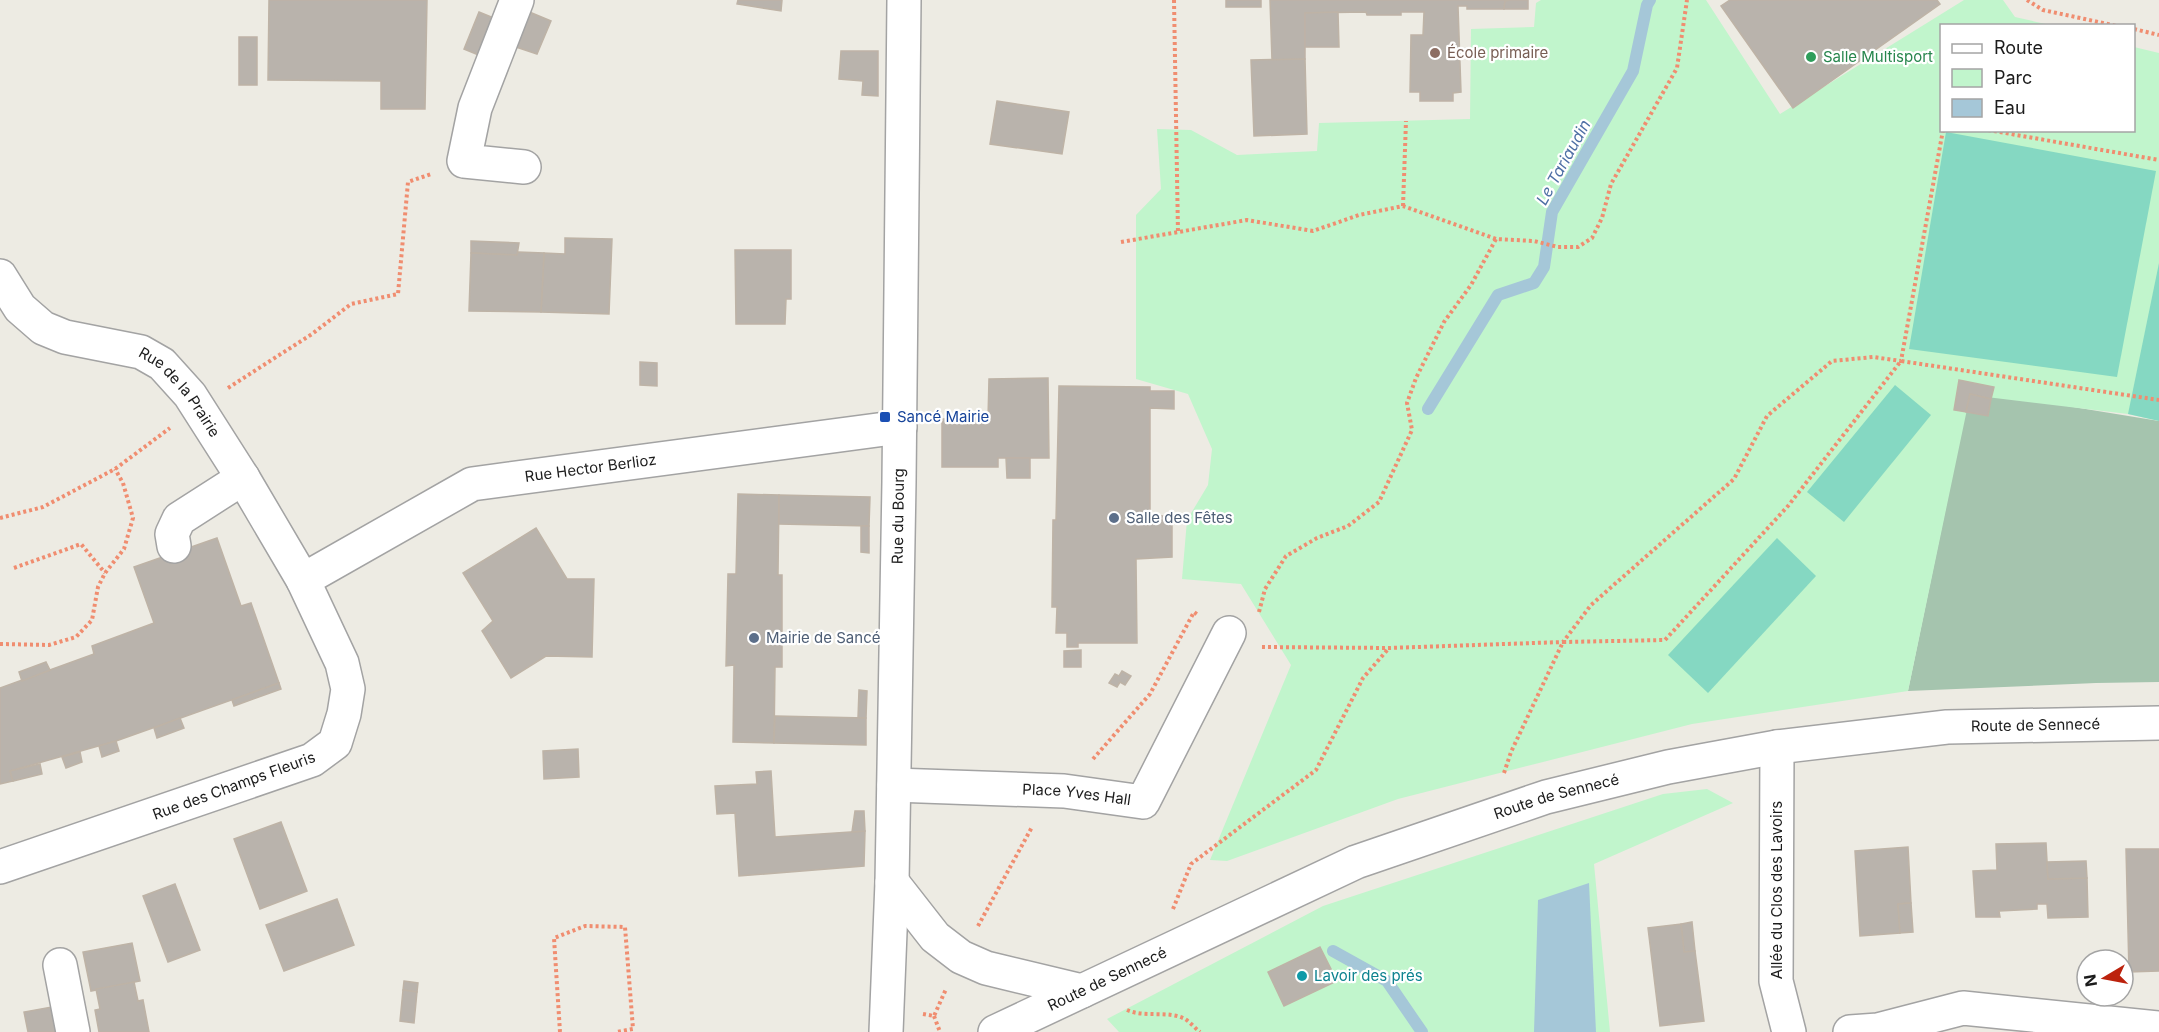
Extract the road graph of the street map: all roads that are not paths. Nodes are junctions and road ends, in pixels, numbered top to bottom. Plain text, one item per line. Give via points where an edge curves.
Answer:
1 (517, 0) edge
2 (904, 0) edge
3 (524, 167) dead end
4 (0, 276) edge
5 (900, 427) junction
6 (243, 478) junction
7 (174, 546) dead end
8 (303, 580) junction
9 (1228, 633) road end
10 (2159, 723) edge
11 (1777, 747) junction
12 (894, 785) junction
13 (0, 867) edge
14 (892, 882) junction
15 (60, 965) dead end
16 (1082, 991) junction
17 (887, 1021) edge
18 (2159, 1028) edge
19 (73, 1032) edge
20 (995, 1032) edge
21 (1789, 1032) edge
22 (1850, 1032) edge

1 - 3 street via 475,108 464,161
2 - 5 street, Rue du Bourg
4 - 6 street, Rue de la Prairie via 20,308 43,328 65,337 141,352 162,364 190,395
5 - 8 street, Rue Hector Berlioz via 472,484
5 - 12 street, Rue du Bourg
6 - 7 street via 179,519 172,534
6 - 8 street, Rue de la Prairie
8 - 13 street, Rue des Champs Fleuris via 342,663 348,689 335,743 312,760
9 - 12 street, Place Yves Hall via 1143,801 1064,791
10 - 11 street, Route de Sennecé via 1947,727
11 - 16 street, Route de Sennecé via 1668,767 1546,797 1356,862
11 - 21 street, Allée du Clos des Lavoirs via 1776,981
12 - 14 street, Rue du Bourg
14 - 16 street via 935,937 961,957 986,968
14 - 17 street, Rue du Bourg
15 - 19 street
16 - 20 street, Route de Sennecé
18 - 22 street via 1963,1008 1878,1030

